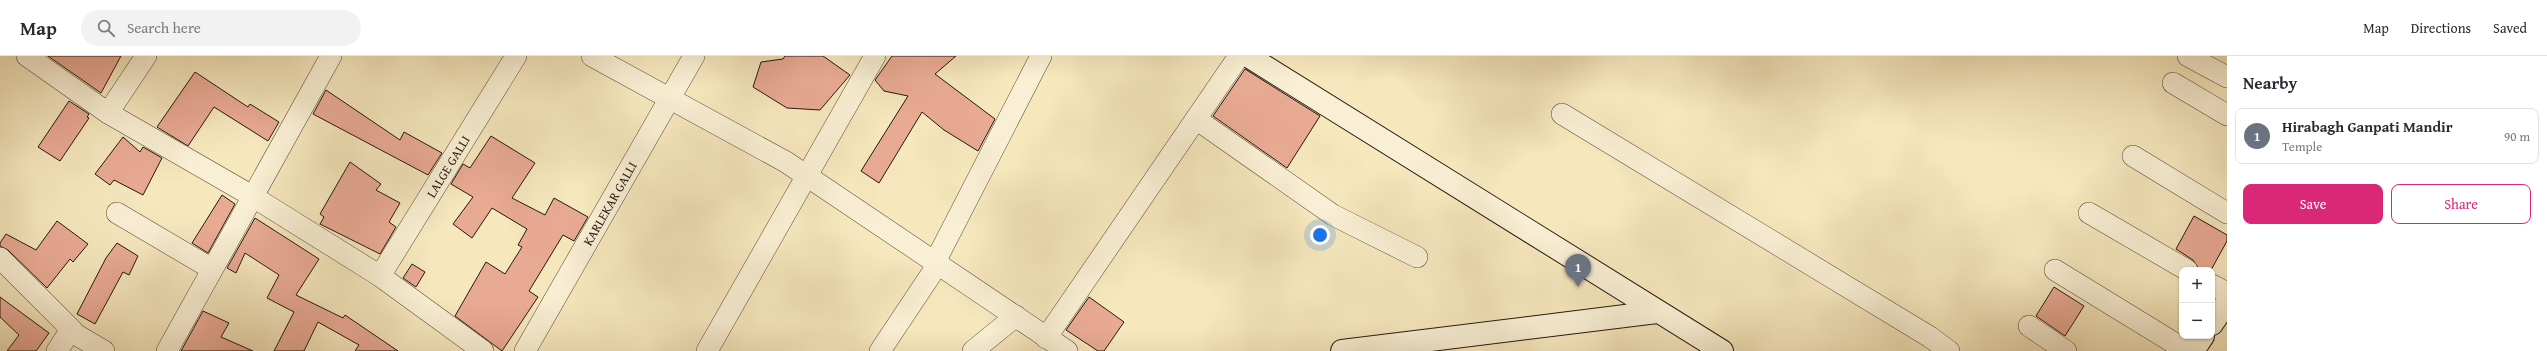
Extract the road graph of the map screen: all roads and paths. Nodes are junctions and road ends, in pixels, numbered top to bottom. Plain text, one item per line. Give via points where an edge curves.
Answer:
1 (27, 56) edge
2 (146, 56) edge
3 (331, 56) edge
4 (516, 56) edge
5 (592, 56) edge
6 (694, 56) edge
7 (875, 56) edge
8 (1041, 56) edge
9 (1239, 56) edge
10 (1248, 56) edge
11 (2188, 56) edge
12 (2227, 77) edge
13 (2173, 83) dead end
14 (671, 99) junction
15 (108, 113) junction
16 (1562, 114) dead end
17 (2227, 115) edge
18 (1196, 120) junction
19 (2133, 156) dead end
20 (806, 176) junction
21 (252, 196) junction
22 (117, 213) dead end
23 (2089, 213) dead end
24 (2227, 213) edge
25 (1417, 257) dead end
26 (0, 258) edge
27 (936, 263) junction
28 (2182, 267) edge
29 (212, 269) junction
30 (2055, 270) dead end
31 (380, 276) junction
32 (2215, 287) edge
33 (2227, 293) edge
34 (2227, 302) edge
35 (1657, 312) junction
36 (1016, 316) junction
37 (2215, 320) edge
38 (2028, 326) dead end
39 (70, 331) junction
40 (1046, 338) junction
41 (2201, 339) edge
42 (57, 351) edge
43 (104, 351) edge
44 (167, 351) edge
45 (483, 351) edge
46 (525, 351) edge
47 (707, 351) edge
48 (880, 351) edge
49 (973, 351) edge
50 (1068, 351) edge
51 (1342, 351) edge
52 (1722, 351) edge
53 (1949, 351) edge
54 (2066, 351) edge
55 (2187, 351) edge
56 (2193, 351) edge

1 - 15 street
2 - 15 street
3 - 21 street
4 - 31 street, LALGE GALLI
5 - 14 street
6 - 14 street, KARLEKAR GALLI
7 - 20 street
8 - 27 street
9 - 18 street
10 - 35 street
11 - 12 street
13 - 17 street
14 - 20 street via 786,162
14 - 46 street, KARLEKAR GALLI
15 - 21 street
16 - 53 street via 1930,337
18 - 25 street via 1334,215
18 - 40 street
19 - 24 street
20 - 27 street
20 - 47 street
21 - 29 street
21 - 31 street
22 - 29 street
23 - 28 street
26 - 39 street via 73,331
27 - 36 street
27 - 48 street
29 - 44 street
30 - 55 street
31 - 45 street
32 - 33 street
34 - 37 street
35 - 51 street
35 - 52 street
36 - 40 street
36 - 49 street
38 - 54 street
39 - 42 street
39 - 43 street
40 - 50 street
41 - 56 street

